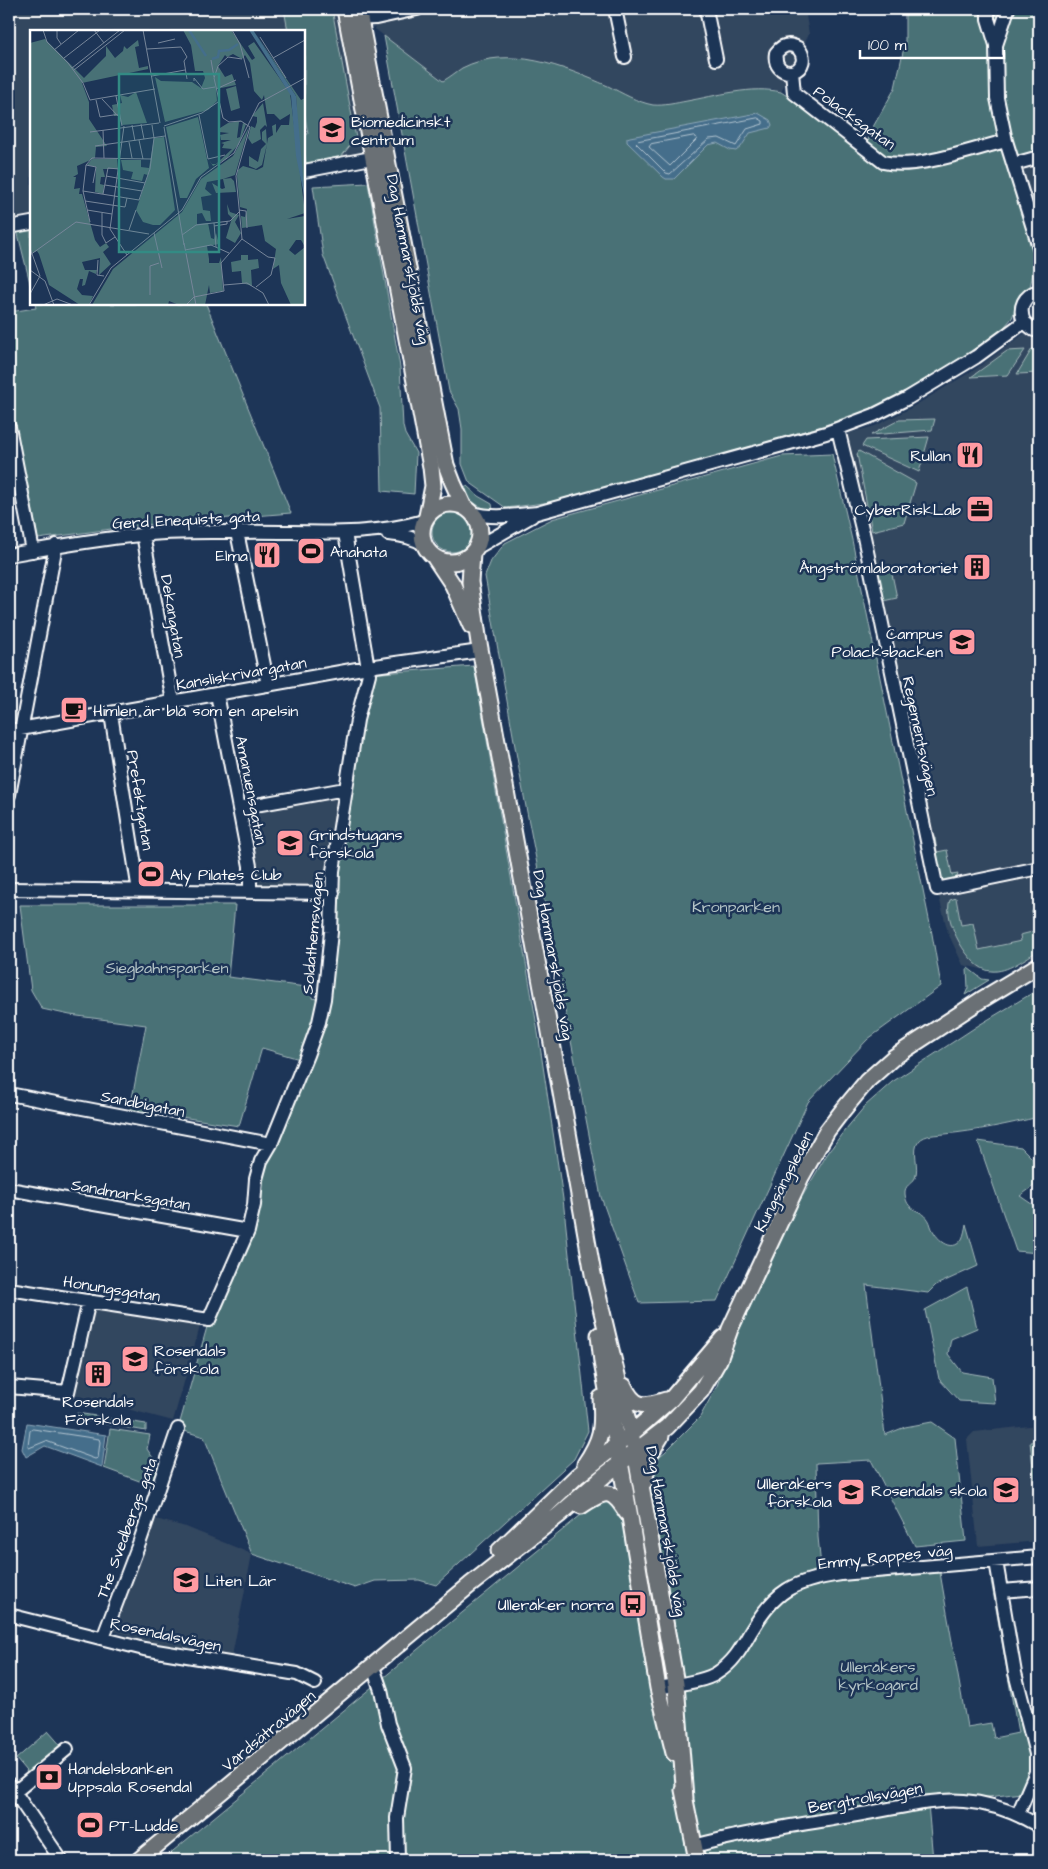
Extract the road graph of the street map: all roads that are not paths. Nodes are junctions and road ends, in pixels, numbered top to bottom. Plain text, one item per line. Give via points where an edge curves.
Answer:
1 (417, 9) edge
2 (615, 9) edge
3 (706, 9) edge
4 (988, 9) edge
5 (1008, 9) edge
6 (352, 14) edge
7 (996, 45) junction
8 (625, 57) dead end
9 (716, 59) dead end
10 (792, 72) dead end
11 (1006, 140) junction
12 (380, 156) junction
13 (1039, 157) edge
14 (1014, 164) junction
15 (305, 170) edge
16 (30, 223) edge
17 (9, 227) edge
18 (1039, 247) edge
19 (1039, 291) edge
20 (1024, 322) junction
21 (1039, 331) edge
22 (9, 427) edge
23 (838, 429) junction
24 (468, 510) junction
25 (537, 513) junction
26 (426, 518) junction
27 (237, 532) junction
28 (366, 532) junction
29 (345, 533) junction
30 (143, 534) junction
31 (56, 545) junction
32 (425, 545) junction
33 (33, 550) junction
34 (474, 551) junction
35 (9, 555) edge
36 (435, 558) junction
37 (480, 647) junction
38 (368, 667) junction
39 (268, 685) junction
40 (217, 694) junction
41 (173, 702) junction
42 (111, 714) junction
43 (15, 731) edge
44 (345, 789) junction
45 (9, 795) edge
46 (239, 808) junction
47 (1039, 868) edge
48 (9, 890) edge
49 (139, 891) junction
50 (250, 892) junction
51 (333, 893) junction
52 (1039, 965) edge
53 (9, 1094) edge
54 (271, 1144) junction
55 (9, 1189) edge
56 (248, 1231) junction
57 (9, 1289) edge
58 (88, 1301) junction
59 (209, 1320) joint
60 (730, 1329) junction
61 (608, 1362) junction
62 (9, 1387) edge
63 (672, 1398) junction
64 (667, 1427) junction
65 (178, 1429) dead end
66 (631, 1434) junction
67 (617, 1445) junction
68 (635, 1451) junction
69 (620, 1463) junction
70 (576, 1476) junction
71 (642, 1493) junction
72 (559, 1515) junction
73 (630, 1517) junction
74 (1039, 1557) edge
75 (996, 1561) junction
76 (1039, 1588) edge
77 (1001, 1591) junction
78 (9, 1615) edge
79 (420, 1628) junction
80 (103, 1638) junction
81 (373, 1667) junction
82 (316, 1683) dead end
83 (676, 1684) junction
84 (658, 1688) junction
85 (67, 1749) dead end
86 (12, 1788) edge
87 (685, 1798) junction
88 (1018, 1814) junction
89 (1039, 1826) edge
90 (695, 1853) edge
91 (61, 1860) edge
92 (139, 1860) edge
93 (398, 1860) edge

1 - 6 street via 376,18
2 - 8 street
3 - 9 street
4 - 7 street
5 - 7 street
6 - 12 main road, Dag Hammarskjölds väg
7 - 11 street via 997,98
10 - 11 street, Polacksgatan via 794,93 884,162 904,164 960,154
11 - 14 street
12 - 15 street
12 - 24 main road, Dag Hammarskjölds väg via 398,218 446,465 452,483
12 - 26 main road, Dag Hammarskjölds väg via 433,486
13 - 14 street
14 - 18 street
16 - 17 street
19 - 20 street via 1024,301 1021,315
20 - 21 street
20 - 23 street via 976,357 908,398
22 - 33 street
23 - 25 street
23 - 47 street, Regementsvägen via 864,537 937,889
24 - 25 street via 485,517
24 - 26 main road via 445,505
24 - 34 main road via 480,529
25 - 34 street
26 - 28 street, Gerd Enequists gata via 401,528
26 - 32 main road via 422,531
27 - 29 street, Gerd Enequists gata
27 - 30 street, Gerd Enequists gata
27 - 39 street
28 - 29 street, Gerd Enequists gata
28 - 32 street, Gerd Enequists gata via 402,536
29 - 38 street, Soldathemsvägen via 363,609
30 - 31 street, Gerd Enequists gata
30 - 41 street, Dekangatan
31 - 33 street, Gerd Enequists gata
31 - 43 street
32 - 36 main road
33 - 35 street, Gerd Enequists gata
34 - 36 main road via 456,562
34 - 37 main road, Dag Hammarskjölds väg via 470,582
36 - 37 main road, Dag Hammarskjölds väg via 453,585
37 - 38 street, Kansliskrivargatan
37 - 61 main road, Dag Hammarskjölds väg
38 - 39 street, Kansliskrivargatan
38 - 44 street, Soldathemsvägen
39 - 40 street, Kansliskrivargatan
40 - 41 street, Kansliskrivargatan
40 - 46 street, Amanuensgatan
41 - 42 street, Kansliskrivargatan
42 - 43 street, Kansliskrivargatan
42 - 49 street, Prefektgatan
43 - 45 street
44 - 46 street
44 - 51 street, Soldathemsvägen via 333,871
46 - 50 street, Amanuensgatan via 250,866
48 - 49 street
49 - 50 street
50 - 51 street
51 - 54 street, Soldathemsvägen via 319,1022
52 - 60 main road, Kungsängsleden via 911,1045 867,1081 814,1154
53 - 54 street, Sandbigatan
54 - 56 street, Soldathemsvägen via 256,1178
55 - 56 street, Sandmarksgatan
56 - 59 street, Soldathemsvägen
57 - 58 street, Honungsgatan
58 - 59 street, Honungsgatan
58 - 62 street via 68,1392
60 - 63 main road, Kungsängsleden
60 - 64 main road, Kungsängsleden via 719,1360 701,1392
61 - 63 main road via 636,1403 648,1406
61 - 66 main road, Dag Hammarskjölds väg
61 - 67 main road, Dag Hammarskjölds väg
61 - 70 main road via 600,1389 601,1434 597,1447
63 - 66 main road, Kungsängsleden
64 - 68 main road, Kungsängsleden
64 - 71 main road via 650,1454
65 - 80 street, The Svedbergs gata
66 - 67 main road, Kungsängsleden
66 - 68 main road, Dag Hammarskjölds väg
67 - 69 main road, Dag Hammarskjölds väg
67 - 70 main road, Vårdsätravägen
68 - 69 main road, Kungsängsleden
68 - 71 main road, Dag Hammarskjölds väg
69 - 72 main road, Vårdsätravägen
69 - 73 main road, Dag Hammarskjölds väg
70 - 79 main road, Vårdsätravägen
71 - 83 main road, Dag Hammarskjölds väg
72 - 73 main road via 608,1493 620,1501
72 - 79 main road, Vårdsätravägen
73 - 84 main road, Dag Hammarskjölds väg
74 - 75 street, Emmy Rappes väg
75 - 77 street
75 - 83 street, Emmy Rappes väg via 841,1574 791,1586 767,1606 729,1664 707,1678
76 - 77 street
77 - 88 street via 1014,1673 1036,1754 1036,1772
78 - 80 street, Rosendalsvägen
79 - 81 main road, Vårdsätravägen
80 - 82 street, Rosendalsvägen via 144,1649 297,1674
81 - 92 main road, Vårdsätravägen
81 - 93 street via 388,1724 405,1768 397,1818
83 - 84 street, Emmy Rappes väg
83 - 87 main road, Dag Hammarskjölds väg
84 - 87 main road, Dag Hammarskjölds väg
85 - 86 street
86 - 91 street
87 - 90 main road, Dag Hammarskjölds väg
88 - 89 street, Bergtrollsvägen
88 - 90 street, Bergtrollsvägen via 964,1801 938,1801

